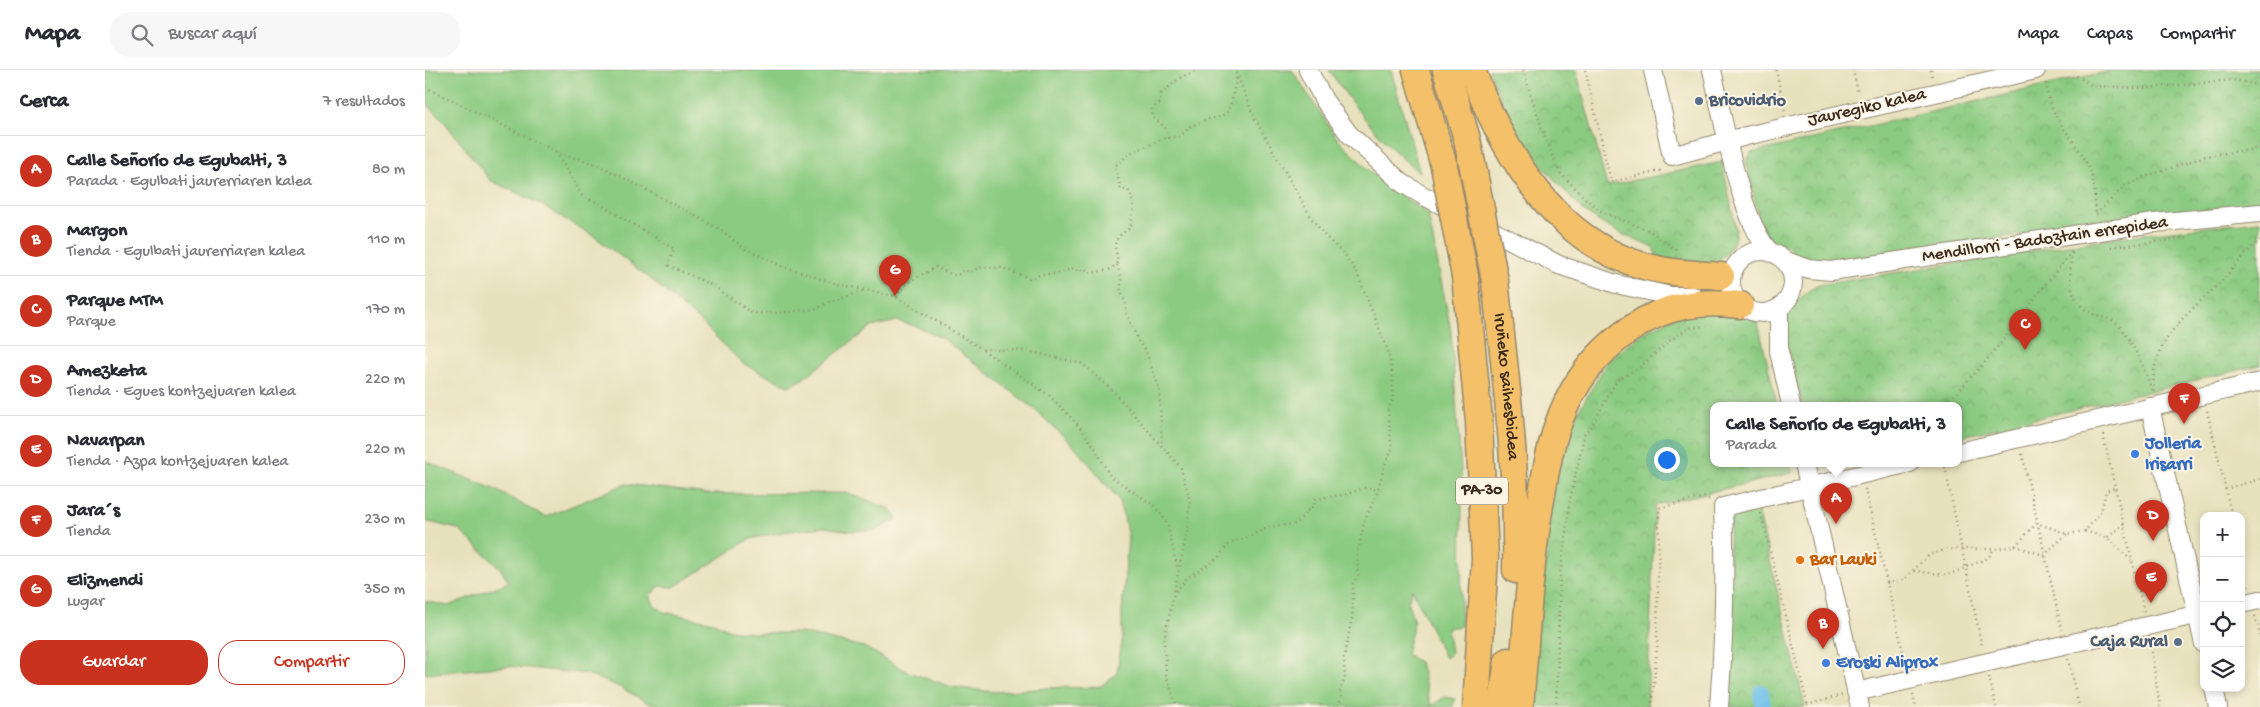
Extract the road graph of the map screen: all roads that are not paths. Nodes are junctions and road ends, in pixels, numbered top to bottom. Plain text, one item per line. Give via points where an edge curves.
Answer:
1 (1308, 70) edge
2 (1409, 70) edge
3 (1416, 70) edge
4 (1447, 70) edge
5 (1463, 70) edge
6 (1472, 70) edge
7 (1653, 70) edge
8 (1712, 70) edge
9 (2041, 76) edge
10 (1432, 126) junction
11 (1467, 139) junction
12 (1729, 142) junction
13 (1743, 197) junction
14 (2260, 213) edge
15 (1777, 256) junction
16 (1744, 257) junction
17 (1831, 271) junction
18 (1793, 286) junction
19 (1735, 292) junction
20 (1779, 308) junction
21 (1779, 350) junction
22 (2260, 382) edge
23 (1790, 402) edge
24 (2150, 407) junction
25 (1962, 451) edge
26 (1805, 467) edge
27 (1892, 467) edge
28 (1809, 486) junction
29 (2200, 614) edge
30 (2215, 692) edge
31 (1858, 699) edge
32 (1476, 707) edge
33 (1501, 707) edge
34 (1520, 707) edge
35 (1719, 707) edge
36 (2218, 707) edge

1 - 19 street via 1349,134 1402,183 1424,196 1559,265 1615,284 1651,291 1697,285
2 - 10 highway
3 - 10 highway, Iruñeko saihesbidea / PA-30
4 - 11 highway, Iruñeko saihesbidea / PA-30
5 - 11 highway
6 - 19 highway via 1502,136 1523,172 1547,204 1574,231 1629,261
7 - 12 street, Jauregiko kalea via 1673,156
8 - 12 street
9 - 12 street, Jauregiko kalea via 1862,110
10 - 32 highway, Iruñeko saihesbidea / PA-30, bridge via 1444,166 1465,276 1479,421 1485,558
11 - 33 highway, Iruñeko saihesbidea / PA-30, bridge via 1495,281 1513,439 1517,529 1515,614
12 - 13 street
13 - 15 street via 1761,243
13 - 16 street
14 - 17 street, Mendillorri - Badoztain errepidea via 2154,223
15 - 16 street via 1757,252
15 - 17 street, Mendillorri - Badoztain errepidea via 1809,270
15 - 18 street via 1791,272
16 - 19 street via 1735,266
17 - 18 street, Mendillorri - Badoztain errepidea
18 - 20 street via 1788,299
19 - 20 street via 1757,313 1769,313
19 - 21 street via 1763,323
19 - 34 highway via 1720,302 1693,303 1645,319 1615,339 1593,362 1573,392 1548,455 1534,539
20 - 21 street
21 - 23 street
22 - 24 street
24 - 25 street
24 - 29 street
26 - 28 street
27 - 28 street
28 - 31 street
28 - 35 street via 1723,507 1726,582
29 - 31 street via 1910,680
30 - 36 street

